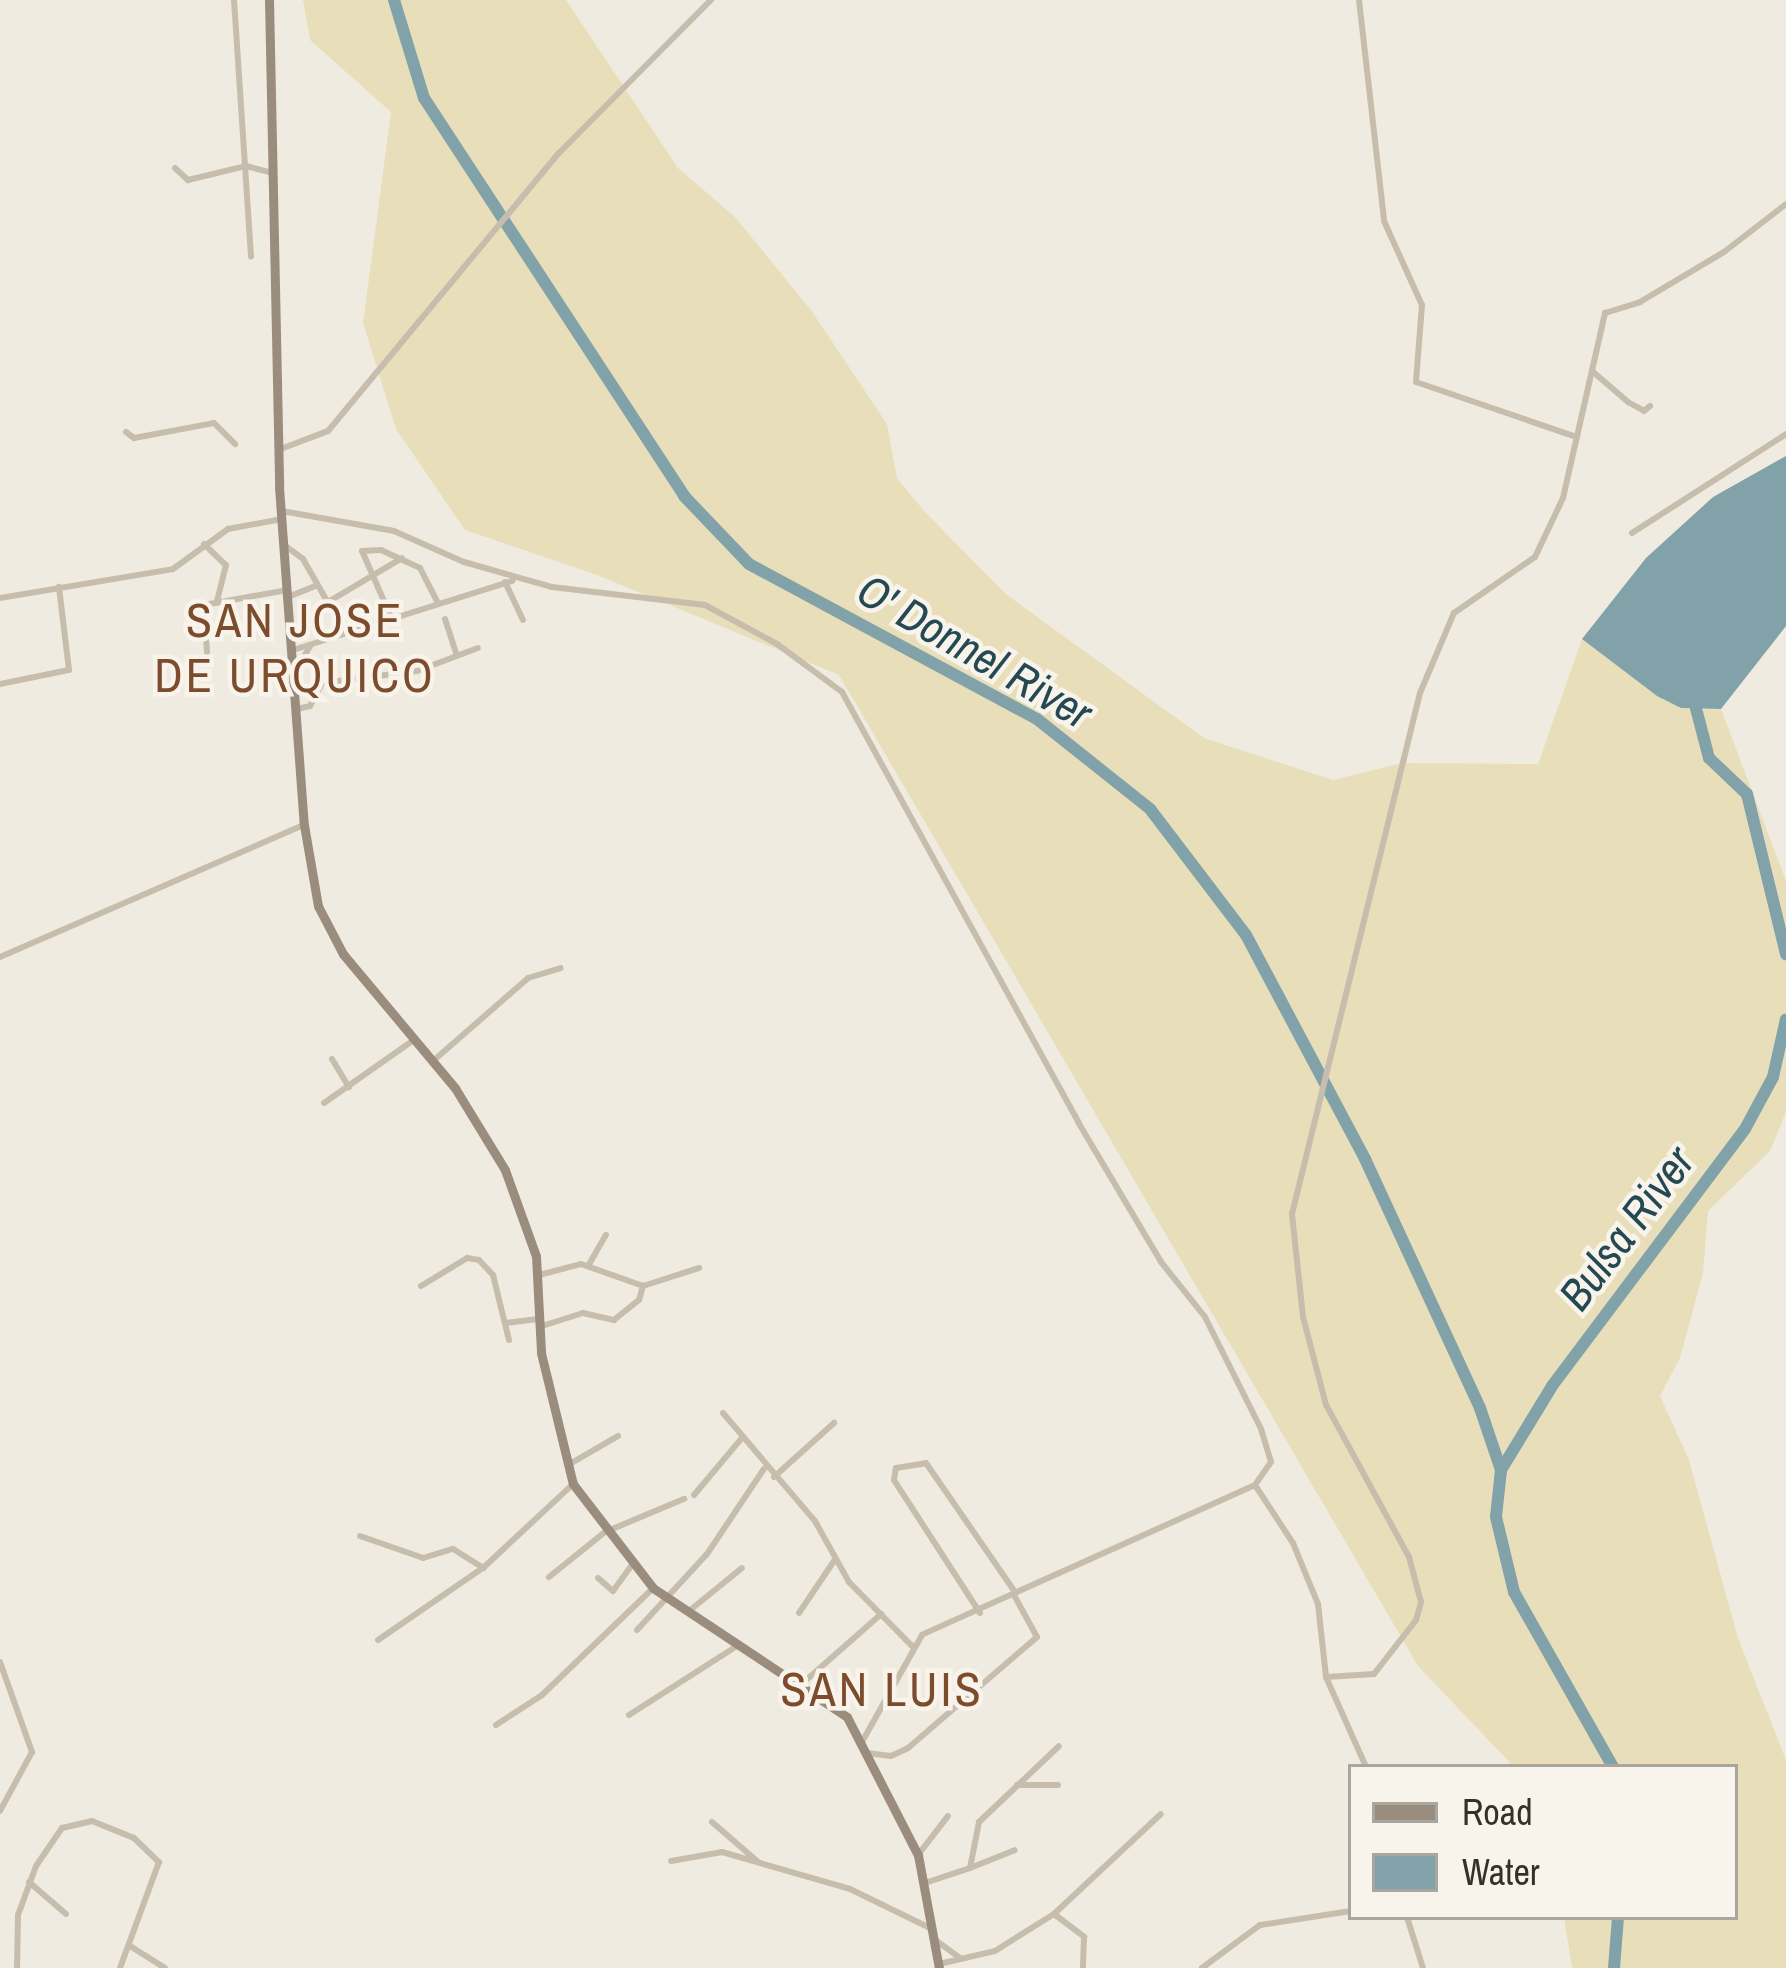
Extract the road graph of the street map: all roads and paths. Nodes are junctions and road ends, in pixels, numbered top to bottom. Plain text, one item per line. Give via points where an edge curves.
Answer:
1 (234, 0) edge
2 (269, 0) edge
3 (711, 0) edge
4 (1359, 0) edge
5 (246, 166) junction
6 (175, 168) dead end
7 (269, 172) junction
8 (1786, 203) edge
9 (251, 256) dead end
10 (1592, 370) junction
11 (1650, 406) dead end
12 (127, 432) dead end
13 (1786, 434) edge
14 (1577, 437) junction
15 (236, 443) dead end
16 (278, 450) junction
17 (282, 515) junction
18 (1632, 533) dead end
19 (205, 544) junction
20 (284, 544) junction
21 (402, 558) junction
22 (518, 579) junction
23 (370, 580) junction
24 (506, 582) junction
25 (318, 584) junction
26 (58, 587) junction
27 (288, 594) junction
28 (0, 598) edge
29 (437, 601) junction
30 (217, 602) junction
31 (328, 602) junction
32 (392, 617) junction
33 (445, 619) dead end
34 (523, 620) dead end
35 (344, 631) junction
36 (316, 642) junction
37 (478, 648) dead end
38 (292, 650) junction
39 (207, 652) dead end
40 (457, 657) junction
41 (294, 674) junction
42 (0, 684) edge
43 (297, 709) junction
44 (304, 825) junction
45 (0, 957) edge
46 (560, 968) dead end
47 (415, 1040) junction
48 (332, 1059) dead end
49 (433, 1060) junction
50 (350, 1088) junction
51 (323, 1103) dead end
52 (606, 1235) dead end
53 (588, 1265) junction
54 (699, 1268) dead end
55 (536, 1276) junction
56 (422, 1286) dead end
57 (643, 1286) junction
58 (506, 1323) junction
59 (539, 1323) junction
60 (508, 1340) dead end
61 (723, 1413) dead end
62 (834, 1423) dead end
63 (618, 1436) dead end
64 (741, 1438) junction
65 (565, 1467) junction
66 (764, 1469) junction
67 (774, 1478) junction
68 (573, 1484) junction
69 (1255, 1485) junction
70 (694, 1495) dead end
71 (684, 1499) dead end
72 (604, 1532) junction
73 (360, 1536) dead end
74 (834, 1561) junction
75 (632, 1564) junction
76 (483, 1568) junction
77 (742, 1568) dead end
78 (548, 1577) dead end
79 (598, 1578) dead end
80 (653, 1588) junction
81 (1016, 1594) junction
82 (670, 1598) junction
83 (689, 1611) junction
84 (799, 1613) dead end
85 (980, 1613) junction
86 (880, 1614) junction
87 (637, 1630) dead end
88 (378, 1640) dead end
89 (738, 1646) junction
90 (913, 1647) junction
91 (0, 1662) edge
92 (1326, 1677) junction
93 (805, 1682) junction
94 (629, 1715) dead end
95 (496, 1725) dead end
96 (1059, 1746) dead end
97 (865, 1748) junction
98 (1365, 1764) edge
99 (1017, 1785) junction
100 (1058, 1785) dead end
101 (0, 1810) edge
102 (1161, 1814) dead end
103 (948, 1816) dead end
104 (712, 1822) dead end
105 (1015, 1850) dead end
106 (918, 1855) junction
107 (671, 1861) dead end
108 (759, 1863) junction
109 (970, 1868) junction
110 (29, 1882) junction
111 (925, 1882) junction
112 (1348, 1911) edge
113 (66, 1914) dead end
114 (1054, 1914) junction
115 (1408, 1920) edge
116 (932, 1933) junction
117 (130, 1946) junction
118 (960, 1958) junction
119 (939, 1966) edge
120 (123, 1967) edge
121 (17, 1968) edge
122 (165, 1968) edge
123 (1083, 1968) edge
124 (1202, 1968) edge
125 (1423, 1968) edge

1 - 5 street
2 - 7 street
3 - 16 street via 559,153 328,430
4 - 14 street via 1384,221 1421,304 1415,382
5 - 6 street via 192,180
5 - 7 street
5 - 9 street
7 - 16 street
8 - 10 street via 1724,252 1640,302 1605,313
10 - 11 street via 1628,402
10 - 14 street
12 - 15 street via 134,438 214,423
13 - 18 street
14 - 92 street via 1563,498 1530,565 1457,609 1436,646 1292,1214 1303,1317 1326,1405 1419,1582 1417,1620 1383,1665 1366,1678
16 - 17 street
17 - 19 street
17 - 20 street
17 - 22 street via 394,531
19 - 26 street via 183,566
19 - 30 street via 226,565
20 - 25 street
20 - 27 street
21 - 23 street
21 - 23 street via 362,551
21 - 29 street via 426,574
22 - 24 street
22 - 69 street via 705,605 777,644 853,704 1078,1122 1161,1262 1208,1323 1270,1454 1268,1474
23 - 31 street
23 - 32 street
24 - 29 street
24 - 34 street
25 - 27 street
25 - 31 street
26 - 28 street
26 - 42 street via 69,670
27 - 30 street
27 - 38 street
29 - 32 street
30 - 39 street via 202,608
31 - 35 street
32 - 35 street
33 - 40 street
35 - 36 street
36 - 38 street
36 - 41 street
37 - 40 street
38 - 41 street
40 - 43 street via 322,683 310,706
41 - 43 street
43 - 44 street
44 - 45 street
44 - 47 street via 323,920
46 - 49 street via 528,978
47 - 49 street
47 - 50 street
48 - 50 street
49 - 55 street via 505,1170
50 - 51 street
52 - 53 street
53 - 55 street
53 - 57 street
54 - 57 street
55 - 59 street
56 - 58 street via 467,1258 478,1260 493,1275
57 - 59 street via 639,1300 614,1320 583,1313
58 - 59 street
58 - 60 street
59 - 65 street
61 - 64 street
62 - 67 street
63 - 65 street
64 - 66 street
64 - 70 street
65 - 68 street
66 - 67 street
66 - 82 street
67 - 74 street via 815,1521
68 - 72 street
68 - 76 street
69 - 81 street
69 - 92 street via 1294,1543 1318,1604
71 - 72 street
72 - 75 street
72 - 78 street
73 - 76 street via 423,1558 452,1549
74 - 84 street
74 - 86 street
75 - 79 street via 613,1591
75 - 80 street
76 - 88 street
77 - 83 street
80 - 82 street
80 - 95 street via 542,1695
81 - 85 street
81 - 85 street via 926,1463 907,1462 892,1475
81 - 97 street via 1037,1636 908,1748 891,1756
82 - 83 street
82 - 87 street
83 - 89 street
85 - 90 street via 932,1628
86 - 90 street
86 - 93 street
89 - 93 street
89 - 94 street
90 - 97 street
91 - 101 street via 32,1751
92 - 98 street
93 - 97 street via 847,1717
96 - 99 street
97 - 106 street
99 - 100 street
99 - 109 street via 979,1822
102 - 114 street
103 - 106 street
104 - 108 street
105 - 109 street
106 - 111 street
107 - 108 street via 722,1852
108 - 116 street via 850,1889
109 - 111 street
110 - 113 street
110 - 117 street via 70,1824 92,1821 134,1838 159,1868
110 - 121 street via 18,1915
111 - 116 street
112 - 124 street via 1259,1925
114 - 118 street via 994,1951
114 - 123 street via 1084,1937
115 - 125 street
116 - 118 street
116 - 119 street
117 - 120 street
117 - 122 street
118 - 119 street

